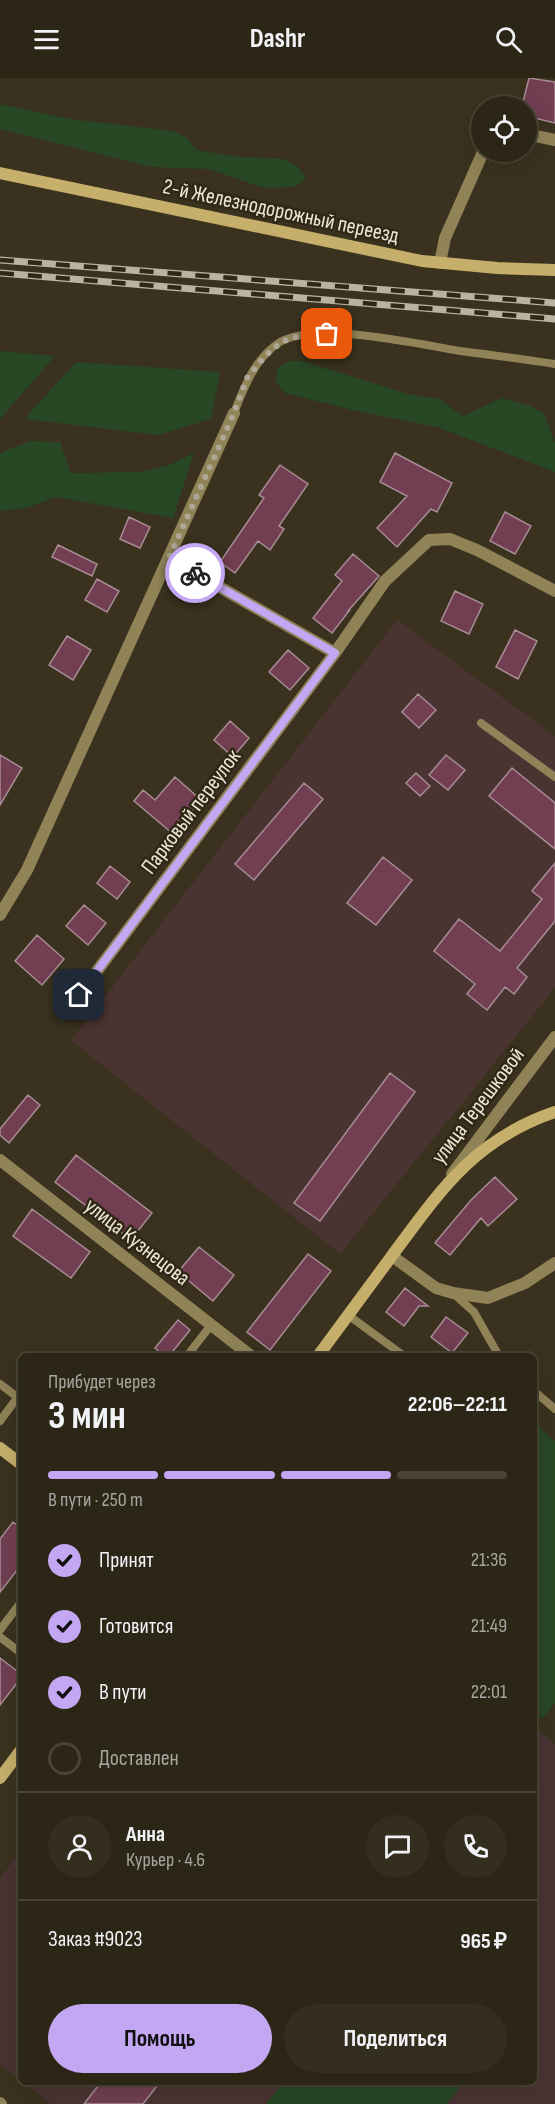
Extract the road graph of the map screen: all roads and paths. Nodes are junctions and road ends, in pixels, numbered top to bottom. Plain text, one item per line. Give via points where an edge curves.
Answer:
1 (537, 136) edge
2 (555, 140) edge
3 (479, 162) edge
4 (0, 173) edge
5 (440, 263) junction
6 (555, 270) edge
7 (555, 364) edge
8 (234, 413) joint
9 (169, 558) junction
10 (555, 591) edge
11 (335, 653) junction
12 (480, 723) dead end
13 (555, 777) edge
14 (0, 915) edge
15 (79, 995) dead end
16 (555, 1037) edge
17 (555, 1112) edge
18 (0, 1160) edge
19 (433, 1199) junction
20 (392, 1256) junction
21 (555, 1263) edge
22 (453, 1293) junction
23 (348, 1315) junction
24 (211, 1325) junction
25 (189, 1353) edge
26 (247, 1353) edge
27 (320, 1353) edge
28 (400, 1353) edge
29 (497, 1353) edge
30 (0, 1384) edge
31 (537, 1394) edge
32 (18, 1398) edge
33 (18, 1400) edge
34 (555, 1409) edge
35 (0, 1421) edge
36 (0, 1448) edge
37 (18, 1462) edge
38 (18, 1606) edge
39 (0, 1630) edge
40 (0, 1637) edge
41 (18, 1651) edge
42 (18, 1754) edge
43 (0, 1778) edge

1 - 2 street
3 - 5 street via 445,238
4 - 5 street, 2-й Железнодорожный переезд
5 - 6 street, 2-й Железнодорожный переезд
7 - 8 lane via 374,338 308,333 281,342 264,357 247,378
8 - 9 street
9 - 11 street
9 - 14 street via 27,870
10 - 11 street, Парковый переулок via 450,539 429,540 385,581
11 - 15 street, Парковый переулок
12 - 13 lane
16 - 19 street, улица Терешковой
17 - 19 street, улица Терешковой via 506,1134 470,1160
18 - 24 street, улица Кузнецова
19 - 20 street, улица Терешковой
20 - 22 street via 436,1288
20 - 23 street, улица Терешковой
21 - 22 street via 525,1283 488,1298
22 - 29 lane via 474,1312
23 - 27 street, улица Терешковой
23 - 28 lane
24 - 25 lane
24 - 26 street, улица Кузнецова
30 - 32 lane
31 - 34 lane
33 - 35 lane
36 - 37 street
38 - 39 lane
40 - 41 lane
42 - 43 street

